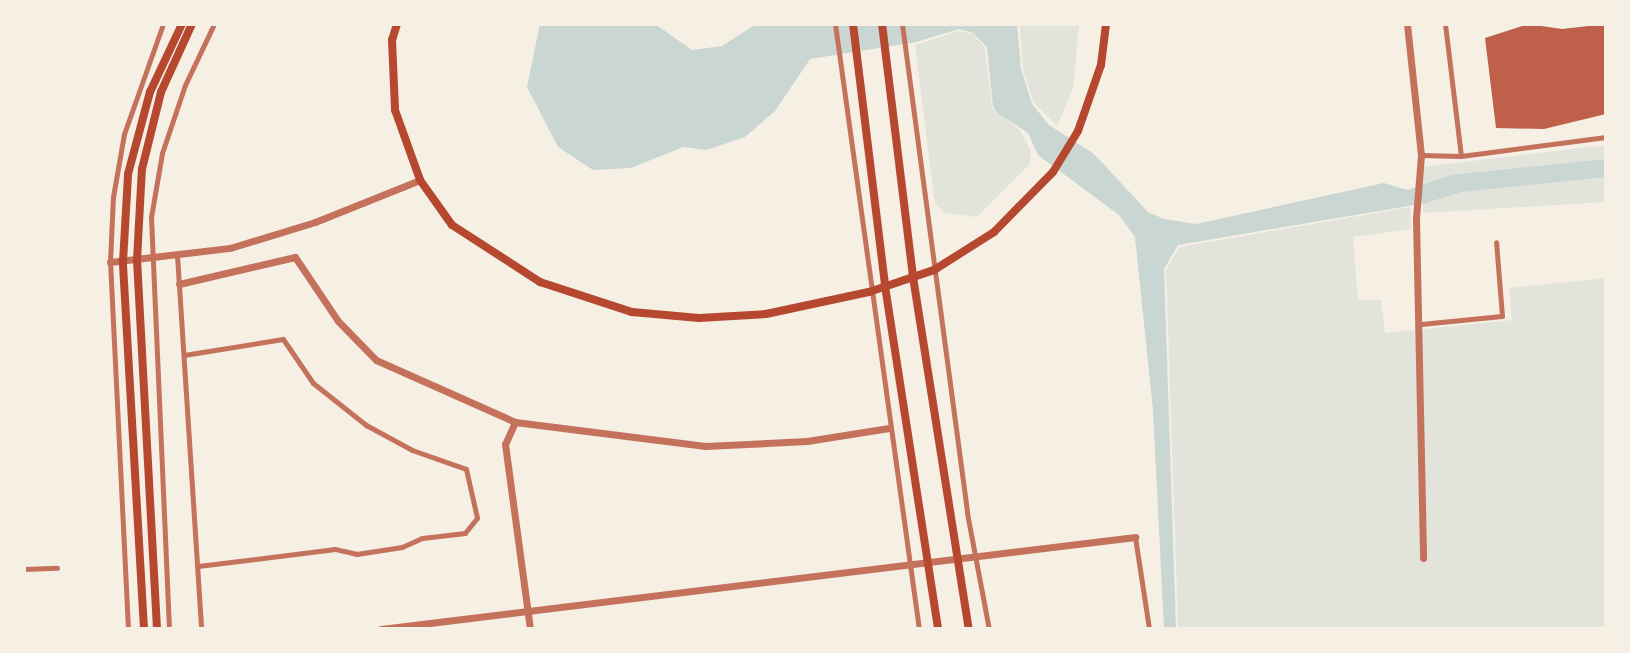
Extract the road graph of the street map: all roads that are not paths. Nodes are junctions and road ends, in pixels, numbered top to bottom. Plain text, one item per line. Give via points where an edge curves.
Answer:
1 (163, 24) edge
2 (182, 24) edge
3 (192, 24) edge
4 (214, 24) edge
5 (397, 24) edge
6 (836, 24) edge
7 (853, 24) edge
8 (882, 24) edge
9 (903, 24) edge
10 (1106, 24) edge
11 (1407, 24) edge
12 (1445, 24) edge
13 (1606, 137) edge
14 (1421, 155) junction
15 (1461, 156) junction
16 (420, 180) junction
17 (1496, 242) dead end
18 (177, 255) junction
19 (152, 258) junction
20 (137, 260) junction
21 (110, 262) junction
22 (123, 262) junction
23 (933, 270) junction
24 (913, 277) junction
25 (179, 284) junction
26 (885, 286) junction
27 (869, 292) junction
28 (1421, 324) junction
29 (184, 355) junction
30 (515, 422) junction
31 (889, 429) junction
32 (1136, 537) joint
33 (1423, 558) dead end
34 (975, 559) junction
35 (957, 561) junction
36 (927, 564) junction
37 (909, 566) junction
38 (198, 567) junction
39 (57, 568) dead end
40 (24, 569) edge
41 (528, 611) junction
42 (128, 629) edge
43 (144, 629) edge
44 (158, 629) edge
45 (169, 629) edge
46 (201, 629) edge
47 (381, 629) edge
48 (530, 629) edge
49 (919, 629) edge
50 (939, 629) edge
51 (969, 629) edge
52 (989, 629) edge
53 (1148, 629) edge

1 - 21 street via 124,134
2 - 22 main road via 150,92 128,174
3 - 20 main road via 161,92 142,169
4 - 19 street via 185,85 162,153 151,217
5 - 16 main road via 392,40 395,110
6 - 27 street
7 - 26 main road
8 - 24 main road
9 - 23 street
10 - 23 main road via 1101,65 1078,131 1053,172 994,232
11 - 14 street
12 - 15 street
13 - 15 street
14 - 15 street
14 - 28 street via 1416,169
16 - 18 street via 305,225 230,248
16 - 27 main road via 452,225 494,255 540,282 632,312 699,318 766,314
17 - 28 street via 1502,316
18 - 19 street
18 - 25 street
19 - 20 street
19 - 45 street
20 - 22 street
20 - 44 main road
21 - 22 street
21 - 42 street
22 - 43 main road
23 - 24 main road
23 - 34 street
24 - 26 main road
24 - 35 main road
25 - 29 street
25 - 30 street via 295,257 338,321 376,360
26 - 27 main road
26 - 36 main road
27 - 31 street
28 - 33 street
29 - 38 street
29 - 38 street via 283,339 314,382 366,425 411,450 466,469 477,518 465,533 422,538 402,548 357,554 335,549
30 - 31 street via 705,446 807,441
30 - 41 street via 505,444
31 - 37 street
32 - 34 street
32 - 53 street
34 - 35 street
34 - 52 street
35 - 36 street
35 - 51 main road
36 - 37 street
36 - 50 main road
37 - 41 street
37 - 49 street
38 - 46 street
39 - 40 street
41 - 47 street
41 - 48 street

